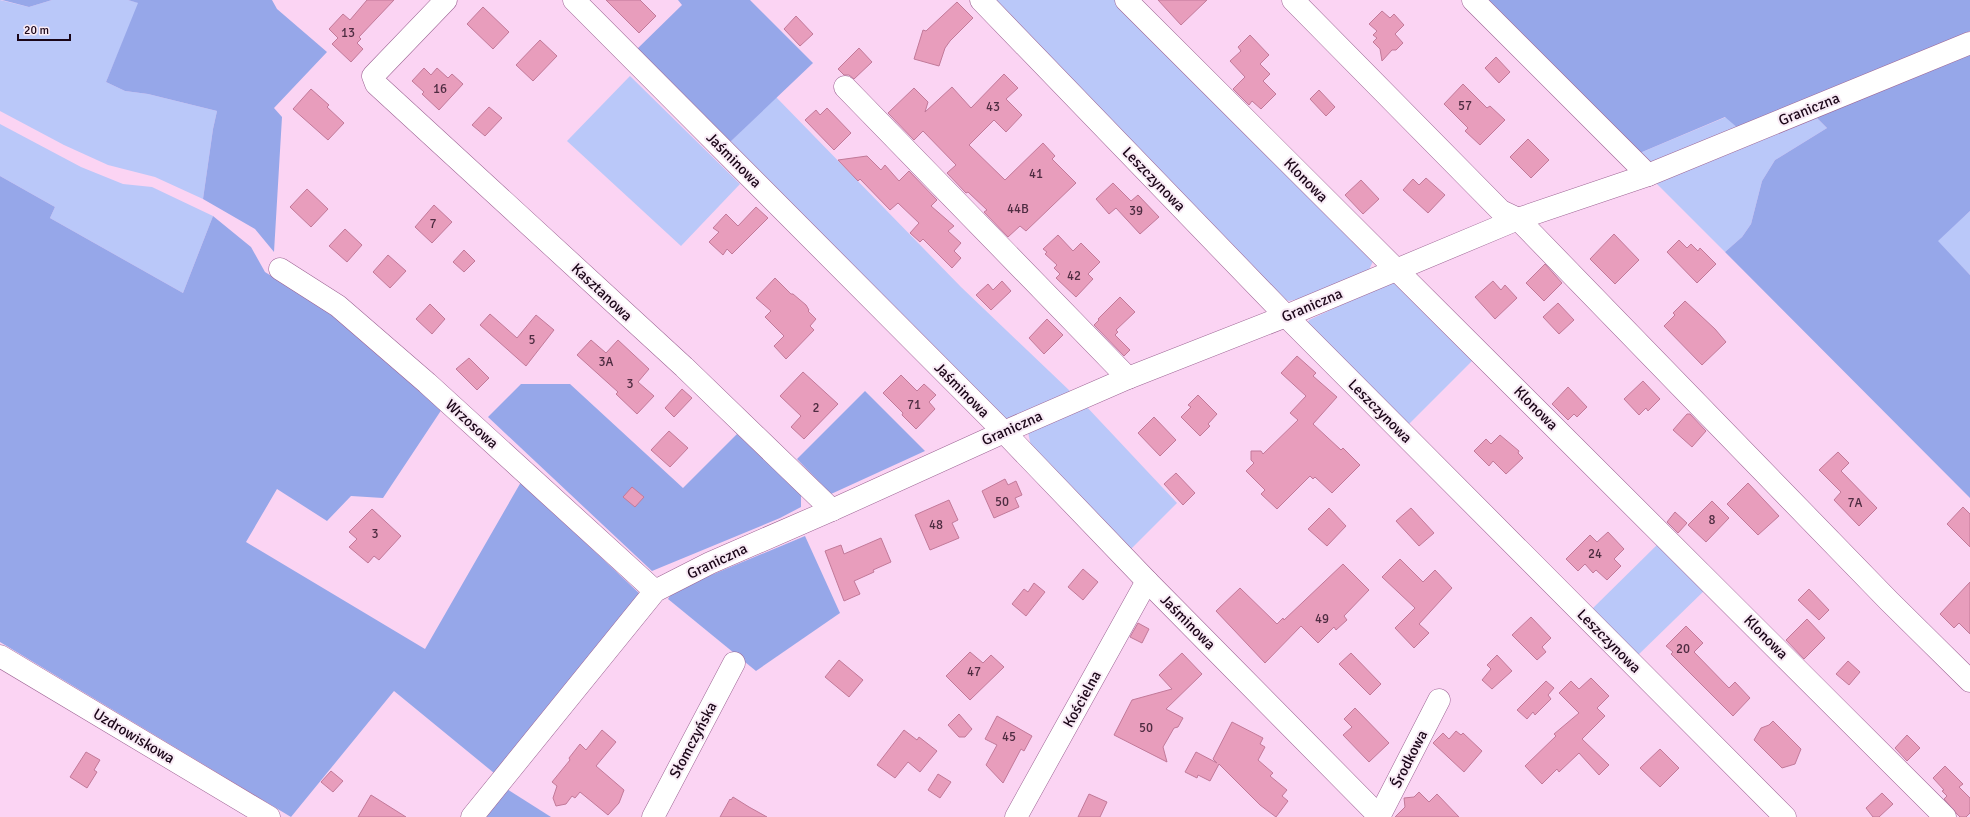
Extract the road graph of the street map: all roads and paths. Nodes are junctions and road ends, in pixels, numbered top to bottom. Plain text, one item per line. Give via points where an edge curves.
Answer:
1 (446, 0) edge
2 (574, 0) edge
3 (981, 0) edge
4 (1126, 0) edge
5 (1293, 0) edge
6 (1473, 0) edge
7 (1970, 43) edge
8 (845, 87) dead end
9 (1648, 175) junction
10 (1518, 219) junction
11 (280, 269) dead end
12 (1395, 270) junction
13 (1286, 316) junction
14 (1128, 378) junction
15 (1004, 432) junction
16 (832, 510) junction
17 (1147, 581) junction
18 (655, 591) junction
19 (0, 656) edge
20 (734, 663) dead end
21 (1970, 681) edge
22 (1439, 700) dead end
23 (269, 817) edge
24 (472, 817) edge
25 (653, 817) edge
26 (1016, 817) edge
27 (1380, 817) edge
28 (1785, 817) edge
29 (1945, 817) edge

1 - 16 street, Kasztanowa via 373,76 376,84 689,372
2 - 15 street, Jaśminowa
3 - 13 street, Leszczynowa
4 - 12 street, Klonowa
5 - 10 street via 1501,210
6 - 9 street
7 - 9 street, Graniczna
8 - 14 street
9 - 10 street, Graniczna
10 - 12 street, Graniczna
10 - 21 street
11 - 18 street, Wrzosowa via 344,311 427,383
12 - 13 street, Graniczna
12 - 29 street, Klonowa
13 - 14 street, Graniczna
13 - 28 street, Leszczynowa
14 - 15 street, Graniczna
15 - 16 street, Graniczna
15 - 17 street, Jaśminowa
16 - 18 street, Graniczna via 710,563
17 - 26 street, Kościelna
17 - 27 street, Jaśminowa
18 - 24 street, Graniczna
19 - 23 street, Uzdrowiskowa
20 - 25 street, Słomczyńska
22 - 27 street, Środkowa

